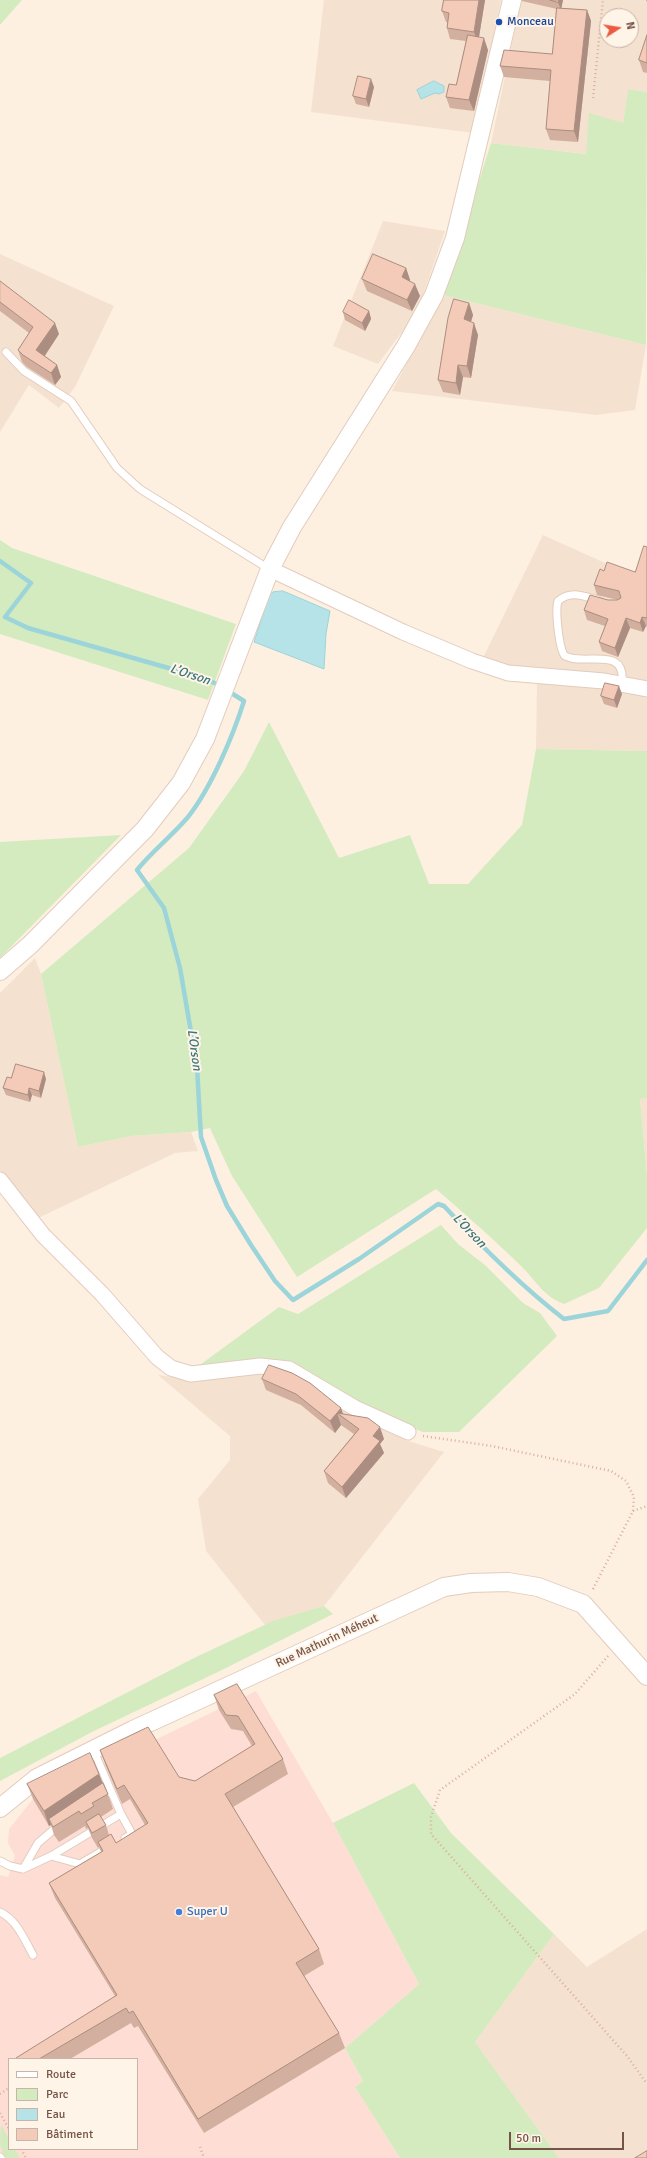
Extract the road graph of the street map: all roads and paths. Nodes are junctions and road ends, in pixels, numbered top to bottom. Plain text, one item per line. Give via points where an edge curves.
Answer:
1 (512, 0) edge
2 (603, 0) edge
3 (593, 98) dead end
4 (6, 352) dead end
5 (270, 569) junction
6 (604, 602) edge
7 (622, 684) junction
8 (647, 689) edge
9 (0, 971) edge
10 (0, 1180) edge
11 (408, 1432) joint
12 (647, 1506) edge
13 (633, 1511) junction
14 (594, 1587) dead end
15 (611, 1653) dead end
16 (647, 1676) edge
17 (94, 1750) junction
18 (111, 1791) junction
19 (94, 1802) edge
20 (0, 1808) edge
21 (121, 1814) junction
22 (66, 1820) edge
23 (51, 1856) junction
24 (0, 1861) edge
25 (23, 1869) junction
26 (0, 1912) edge
27 (33, 1955) dead end
28 (647, 2084) edge
29 (0, 2113) edge
30 (8, 2127) edge
31 (200, 2147) dead end
32 (204, 2158) edge

1 - 5 street via 455,238 434,295 406,346 292,527
2 - 3 path
4 - 5 lane via 24,370 71,401 117,468 140,489
5 - 7 street via 404,632 508,673
5 - 9 street via 205,739 180,783 145,829 30,945
6 - 7 lane via 578,594 570,594 558,601 556,612 560,648 571,658 605,659 616,662 622,671
7 - 8 street
10 - 11 street via 43,1235 102,1294 157,1358 171,1368 191,1374 260,1366 289,1369 355,1408
11 - 13 path via 430,1438 492,1446 611,1471 626,1481 634,1497
12 - 13 path
13 - 14 path
15 - 28 path via 575,1694 440,1790 431,1818 431,1834 627,2056
16 - 17 street, Rue Mathurin Méheut via 583,1604 538,1587 508,1582 471,1583 444,1587
17 - 18 lane
17 - 20 street, Rue Mathurin Méheut via 38,1778
18 - 19 lane
18 - 21 lane
21 - 23 lane
21 - 23 lane via 132,1834 80,1864
22 - 25 lane via 38,1843
23 - 25 lane
24 - 25 lane
26 - 27 lane via 9,1916 16,1925
29 - 30 path
31 - 32 path

